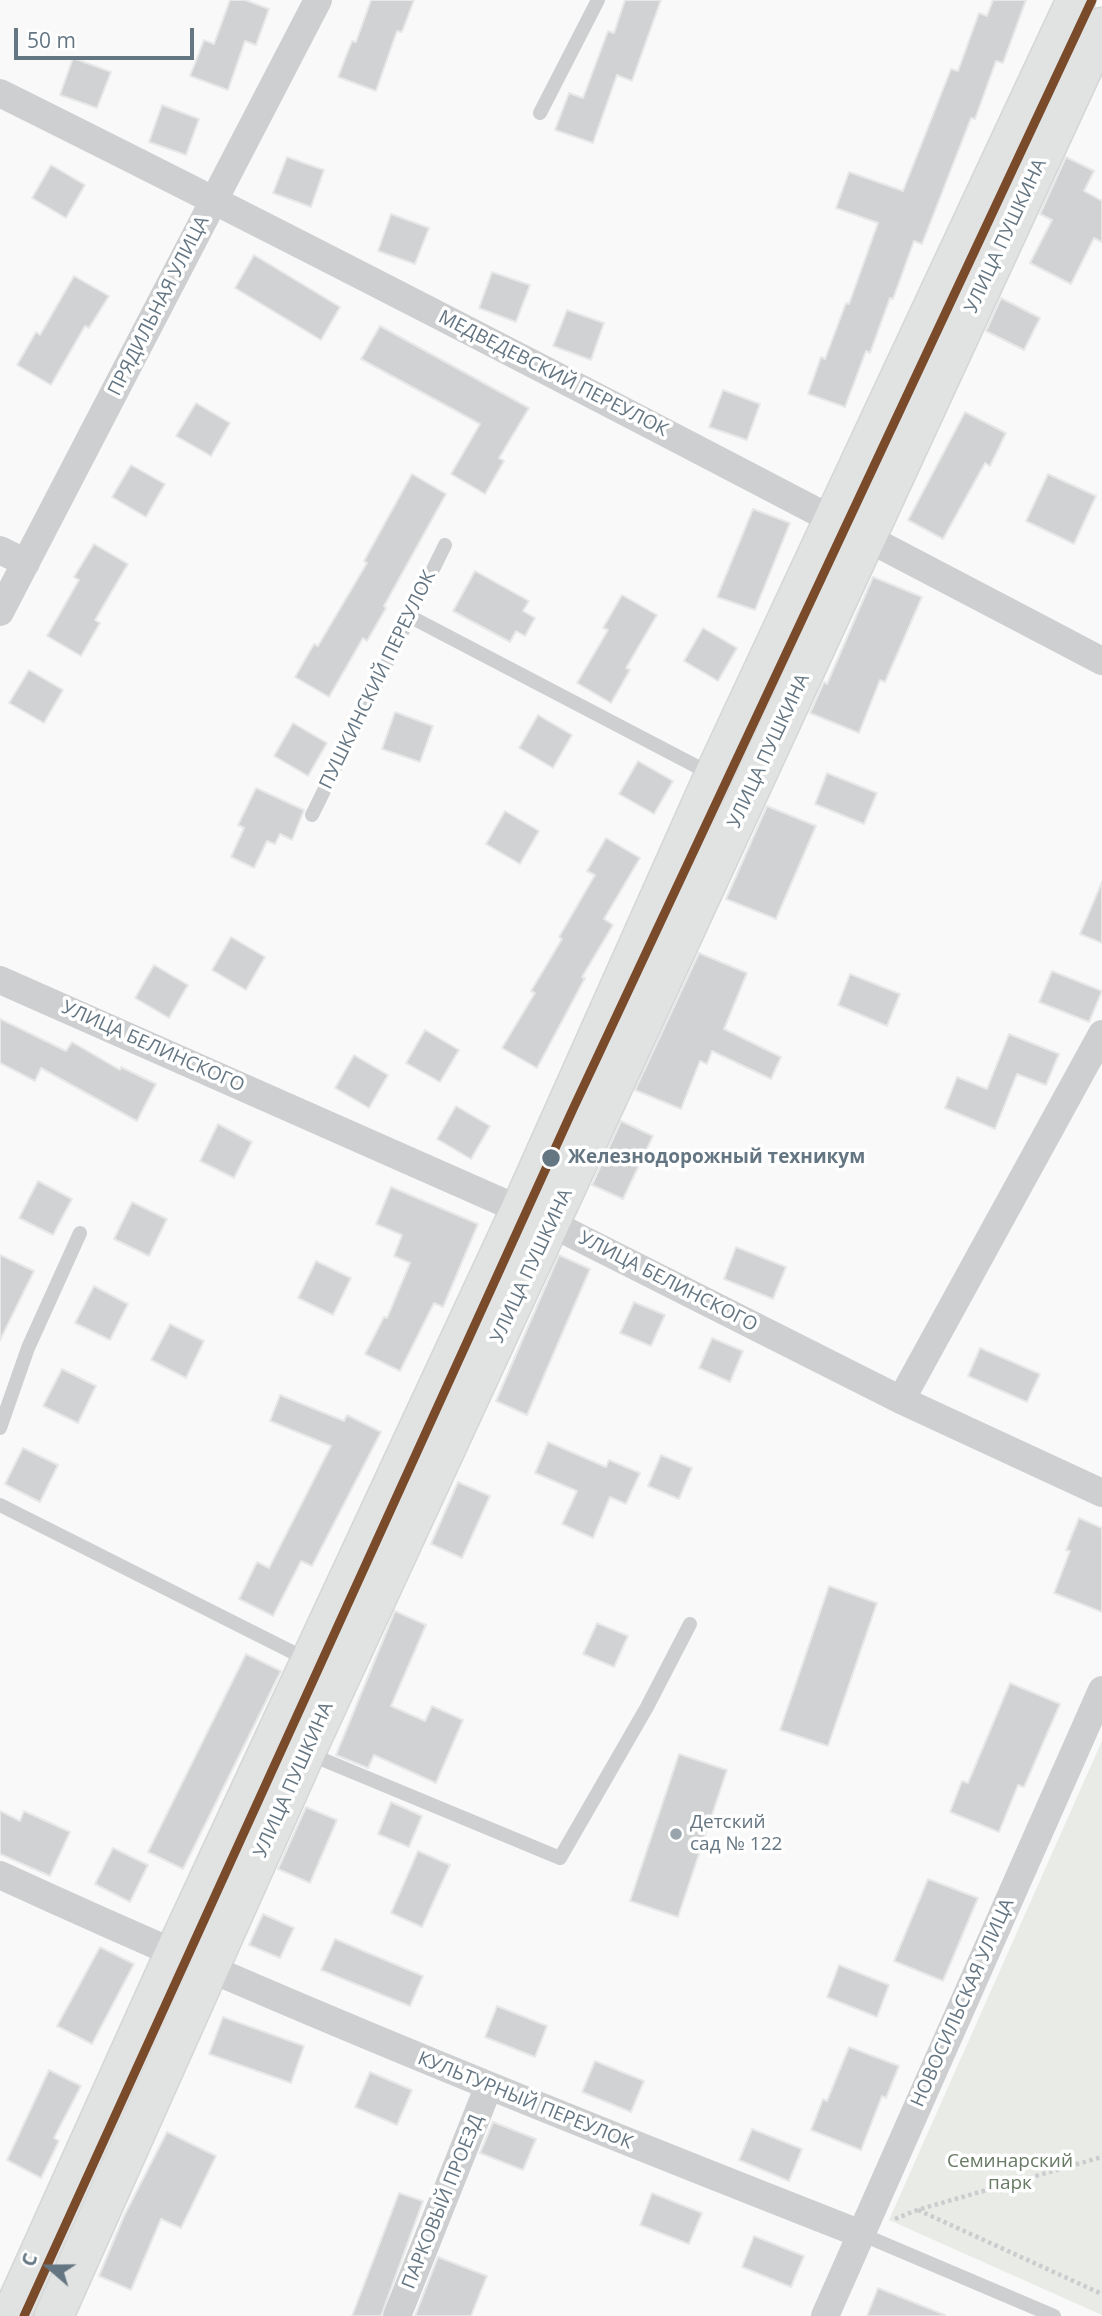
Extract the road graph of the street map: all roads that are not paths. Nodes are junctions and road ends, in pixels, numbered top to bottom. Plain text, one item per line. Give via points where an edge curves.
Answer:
1 (318, 0) edge
2 (598, 0) edge
3 (1076, 0) edge
4 (1102, 27) edge
5 (0, 93) edge
6 (540, 113) dead end
7 (215, 199) junction
8 (833, 519) junction
9 (867, 536) junction
10 (445, 545) dead end
11 (0, 550) edge
12 (26, 563) junction
13 (0, 611) edge
14 (409, 616) junction
15 (1102, 661) edge
16 (714, 775) junction
17 (312, 815) dead end
18 (0, 979) edge
19 (1102, 1034) edge
20 (536, 1217) junction
21 (80, 1233) dead end
22 (901, 1400) junction
23 (0, 1428) edge
24 (1102, 1493) edge
25 (0, 1505) edge
26 (690, 1624) dead end
27 (311, 1661) junction
28 (1102, 1690) edge
29 (306, 1752) junction
30 (0, 1875) edge
31 (174, 1954) junction
32 (209, 1969) junction
33 (488, 2088) junction
34 (861, 2234) junction
35 (11, 2316) edge
36 (54, 2316) edge
37 (397, 2316) edge
38 (825, 2316) edge
39 (1054, 2316) edge

1 - 7 street, ПРЯДИЛЬНАЯ УЛИЦА
2 - 6 lane
3 - 8 main road, УЛИЦА ПУШКИНА
4 - 9 main road, УЛИЦА ПУШКИНА
5 - 7 street, МЕДВЕДЕВСКИЙ ПЕРЕУЛОК
7 - 8 street, МЕДВЕДЕВСКИЙ ПЕРЕУЛОК
7 - 12 street, ПРЯДИЛЬНАЯ УЛИЦА
8 - 9 street, МЕДВЕДЕВСКИЙ ПЕРЕУЛОК
8 - 16 main road, УЛИЦА ПУШКИНА
9 - 15 street, МЕДВЕДЕВСКИЙ ПЕРЕУЛОК
9 - 20 main road, УЛИЦА ПУШКИНА
10 - 14 lane, ПУШКИНСКИЙ ПЕРЕУЛОК
11 - 12 street
12 - 13 street, ПРЯДИЛЬНАЯ УЛИЦА
14 - 16 lane
14 - 17 lane, ПУШКИНСКИЙ ПЕРЕУЛОК
16 - 20 main road, УЛИЦА ПУШКИНА
18 - 20 street, УЛИЦА БЕЛИНСКОГО
19 - 22 street
20 - 22 street, УЛИЦА БЕЛИНСКОГО
20 - 27 main road, УЛИЦА ПУШКИНА
20 - 29 main road, УЛИЦА ПУШКИНА
21 - 23 lane via 27,1349
22 - 24 street, УЛИЦА БЕЛИНСКОГО
25 - 27 lane
26 - 29 lane via 560,1858
27 - 31 main road, УЛИЦА ПУШКИНА
28 - 34 street, НОВОСИЛЬСКАЯ УЛИЦА
29 - 32 main road, УЛИЦА ПУШКИНА
30 - 31 street, КУЛЬТУРНЫЙ ПЕРЕУЛОК
31 - 32 street, КУЛЬТУРНЫЙ ПЕРЕУЛОК
31 - 35 main road, УЛИЦА ПУШКИНА
32 - 33 street, КУЛЬТУРНЫЙ ПЕРЕУЛОК
32 - 36 main road, УЛИЦА ПУШКИНА
33 - 34 street, КУЛЬТУРНЫЙ ПЕРЕУЛОК
33 - 37 street, ПАРКОВЫЙ ПРОЕЗД
34 - 38 street, НОВОСИЛЬСКАЯ УЛИЦА
34 - 39 lane, КУЛЬТУРНЫЙ ПЕРЕУЛОК

